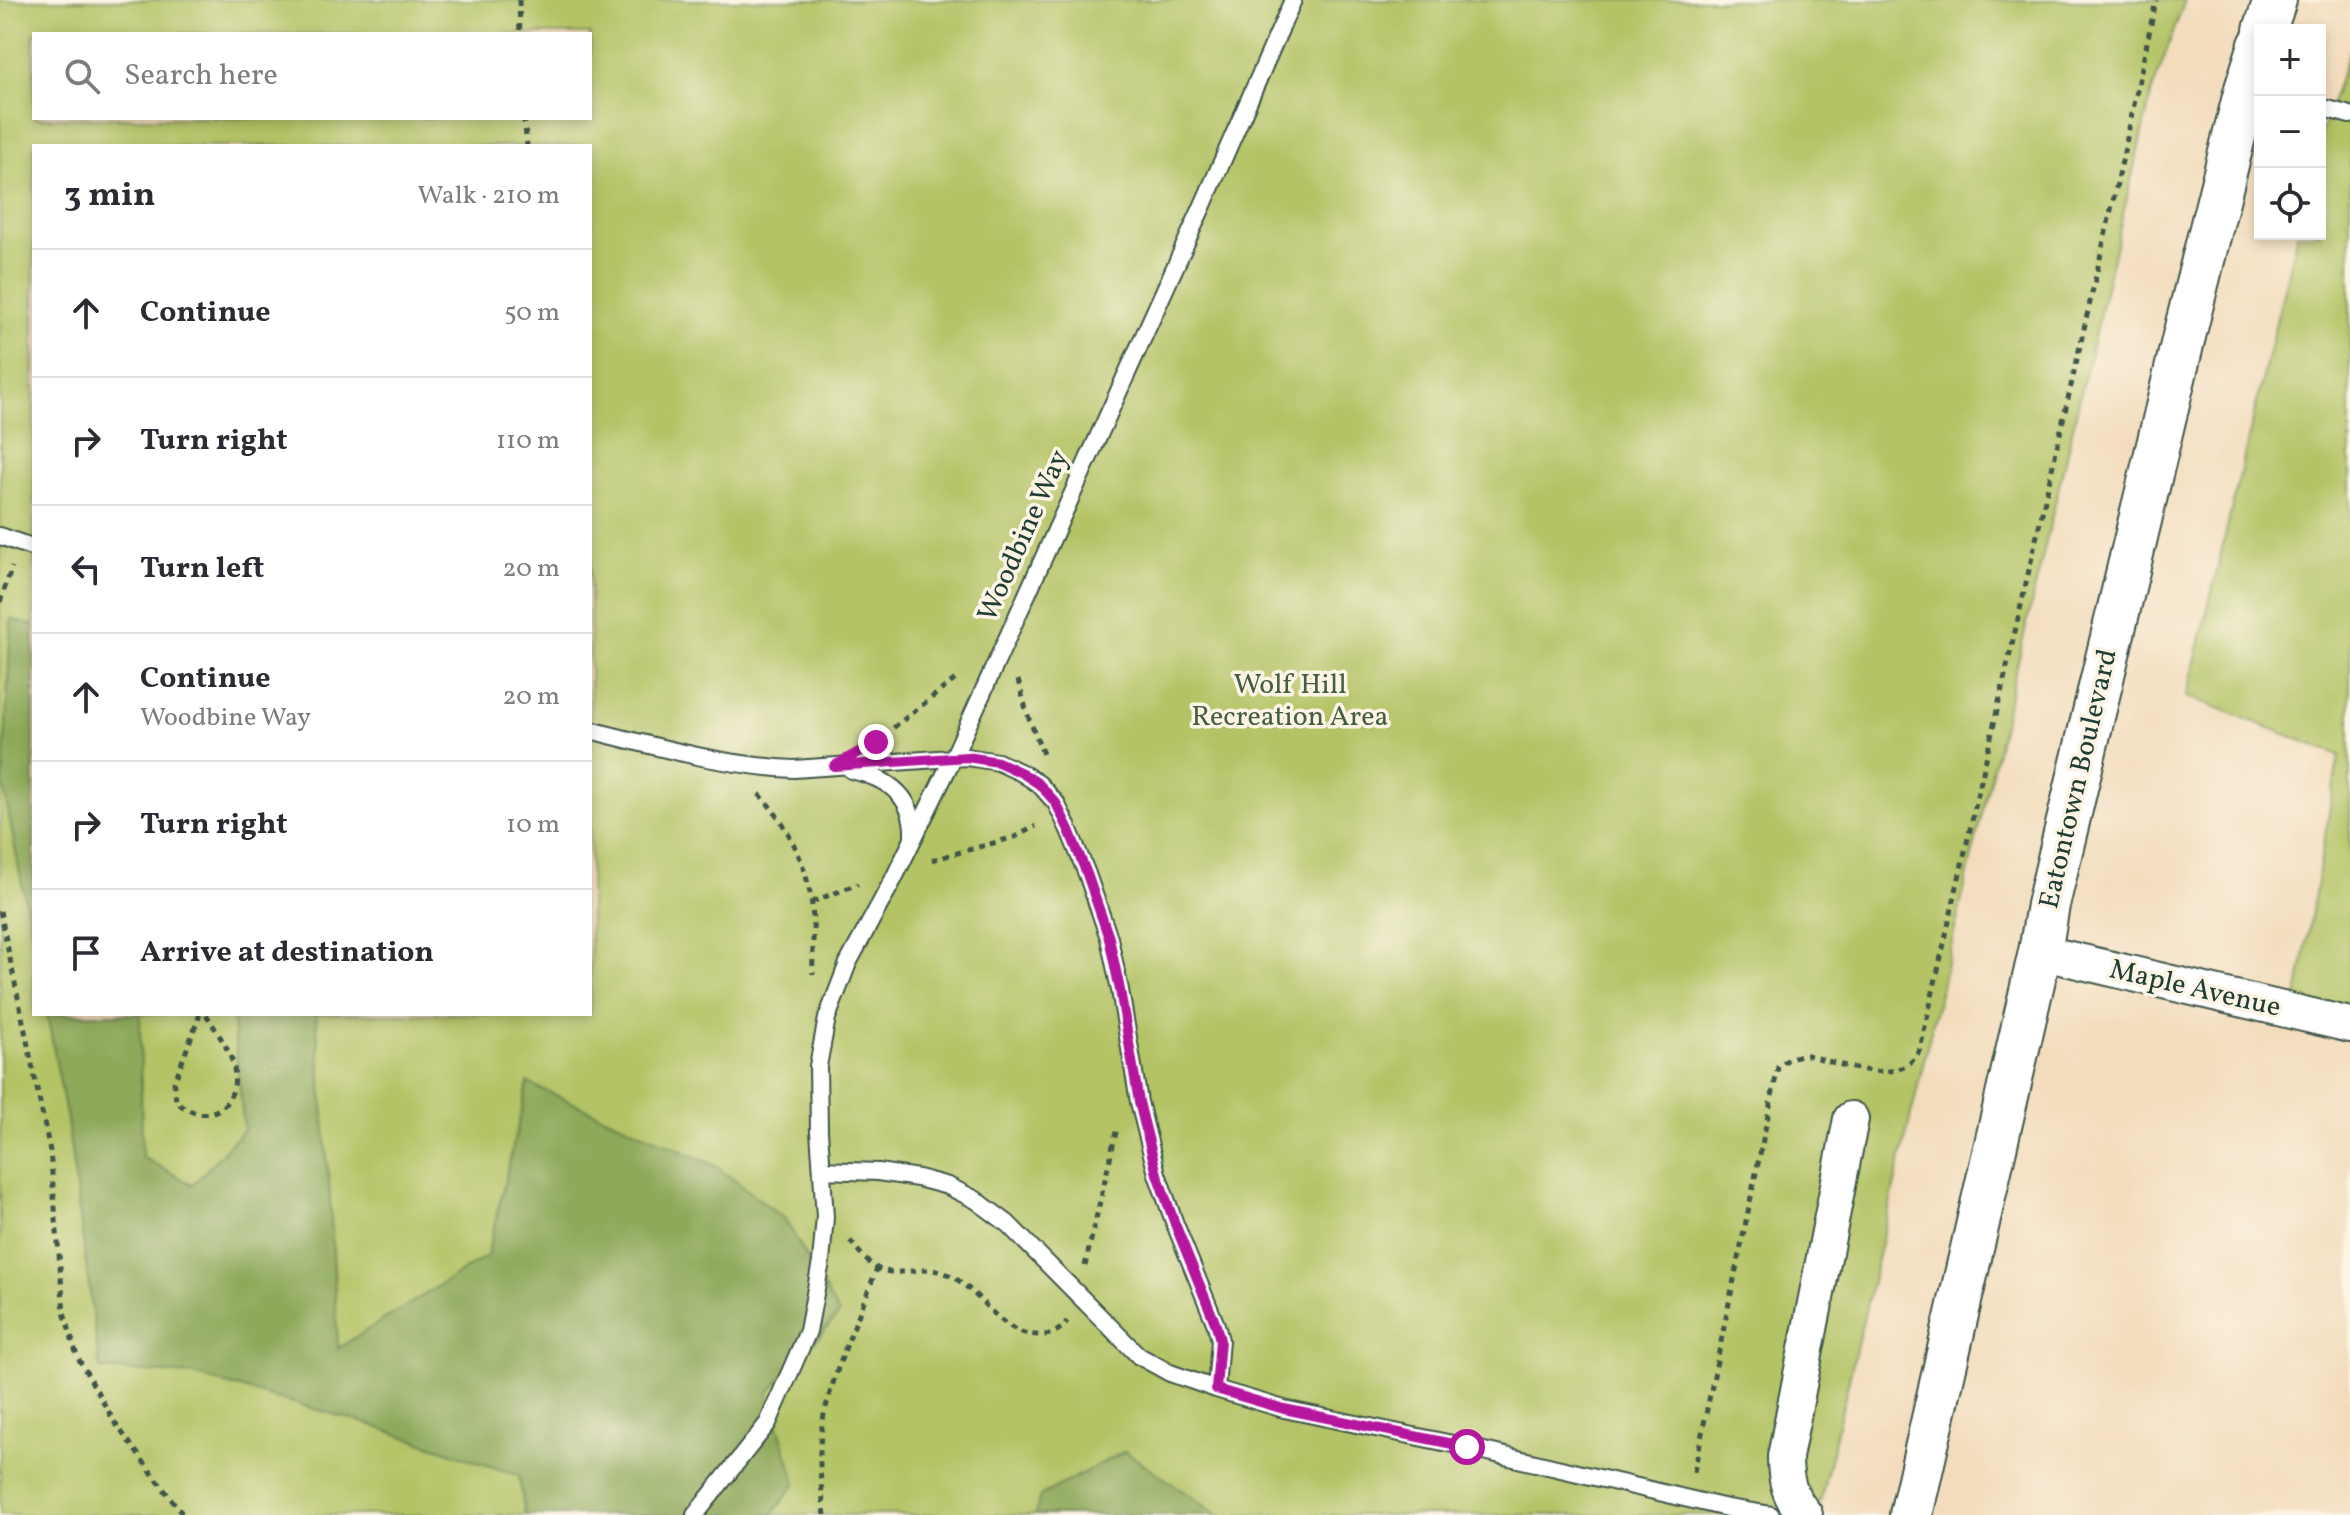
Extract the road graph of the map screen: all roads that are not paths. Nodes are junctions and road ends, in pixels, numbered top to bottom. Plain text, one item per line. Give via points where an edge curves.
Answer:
1 (1293, 0) edge
2 (2275, 0) edge
3 (2267, 24) edge
4 (2253, 91) edge
5 (2326, 109) edge
6 (2350, 115) edge
7 (0, 536) edge
8 (32, 547) edge
9 (592, 731) edge
10 (953, 758) junction
11 (834, 766) junction
12 (911, 844) junction
13 (2040, 952) junction
14 (2350, 1025) edge
15 (1851, 1119) dead end
16 (822, 1170) junction
17 (1216, 1389) junction
18 (1688, 1499) junction
19 (695, 1515) edge
20 (1708, 1515) edge
21 (1771, 1515) edge
22 (1805, 1515) edge
23 (1911, 1515) edge

1 - 10 lane, Woodbine Way
2 - 3 street
4 - 13 street, Eatontown Boulevard via 2186,328
5 - 6 lane
7 - 8 lane
9 - 11 lane via 766,768
10 - 11 lane
10 - 12 lane, Woodbine Way
10 - 17 lane via 998,762 1039,784 1056,803 1081,859 1109,938 1157,1174 1220,1340
11 - 12 lane via 871,774 901,795 913,825
12 - 16 lane, Woodbine Way via 848,963 827,1018 818,1066
13 - 14 street, Maple Avenue
13 - 23 street, Eatontown Boulevard
15 - 22 street via 1785,1457 1789,1492
16 - 17 lane via 918,1178 976,1200 1007,1223 1139,1356
16 - 19 lane, Woodbine Way via 825,1217 808,1331 768,1423
17 - 18 lane via 1284,1409
18 - 20 lane
18 - 21 lane

